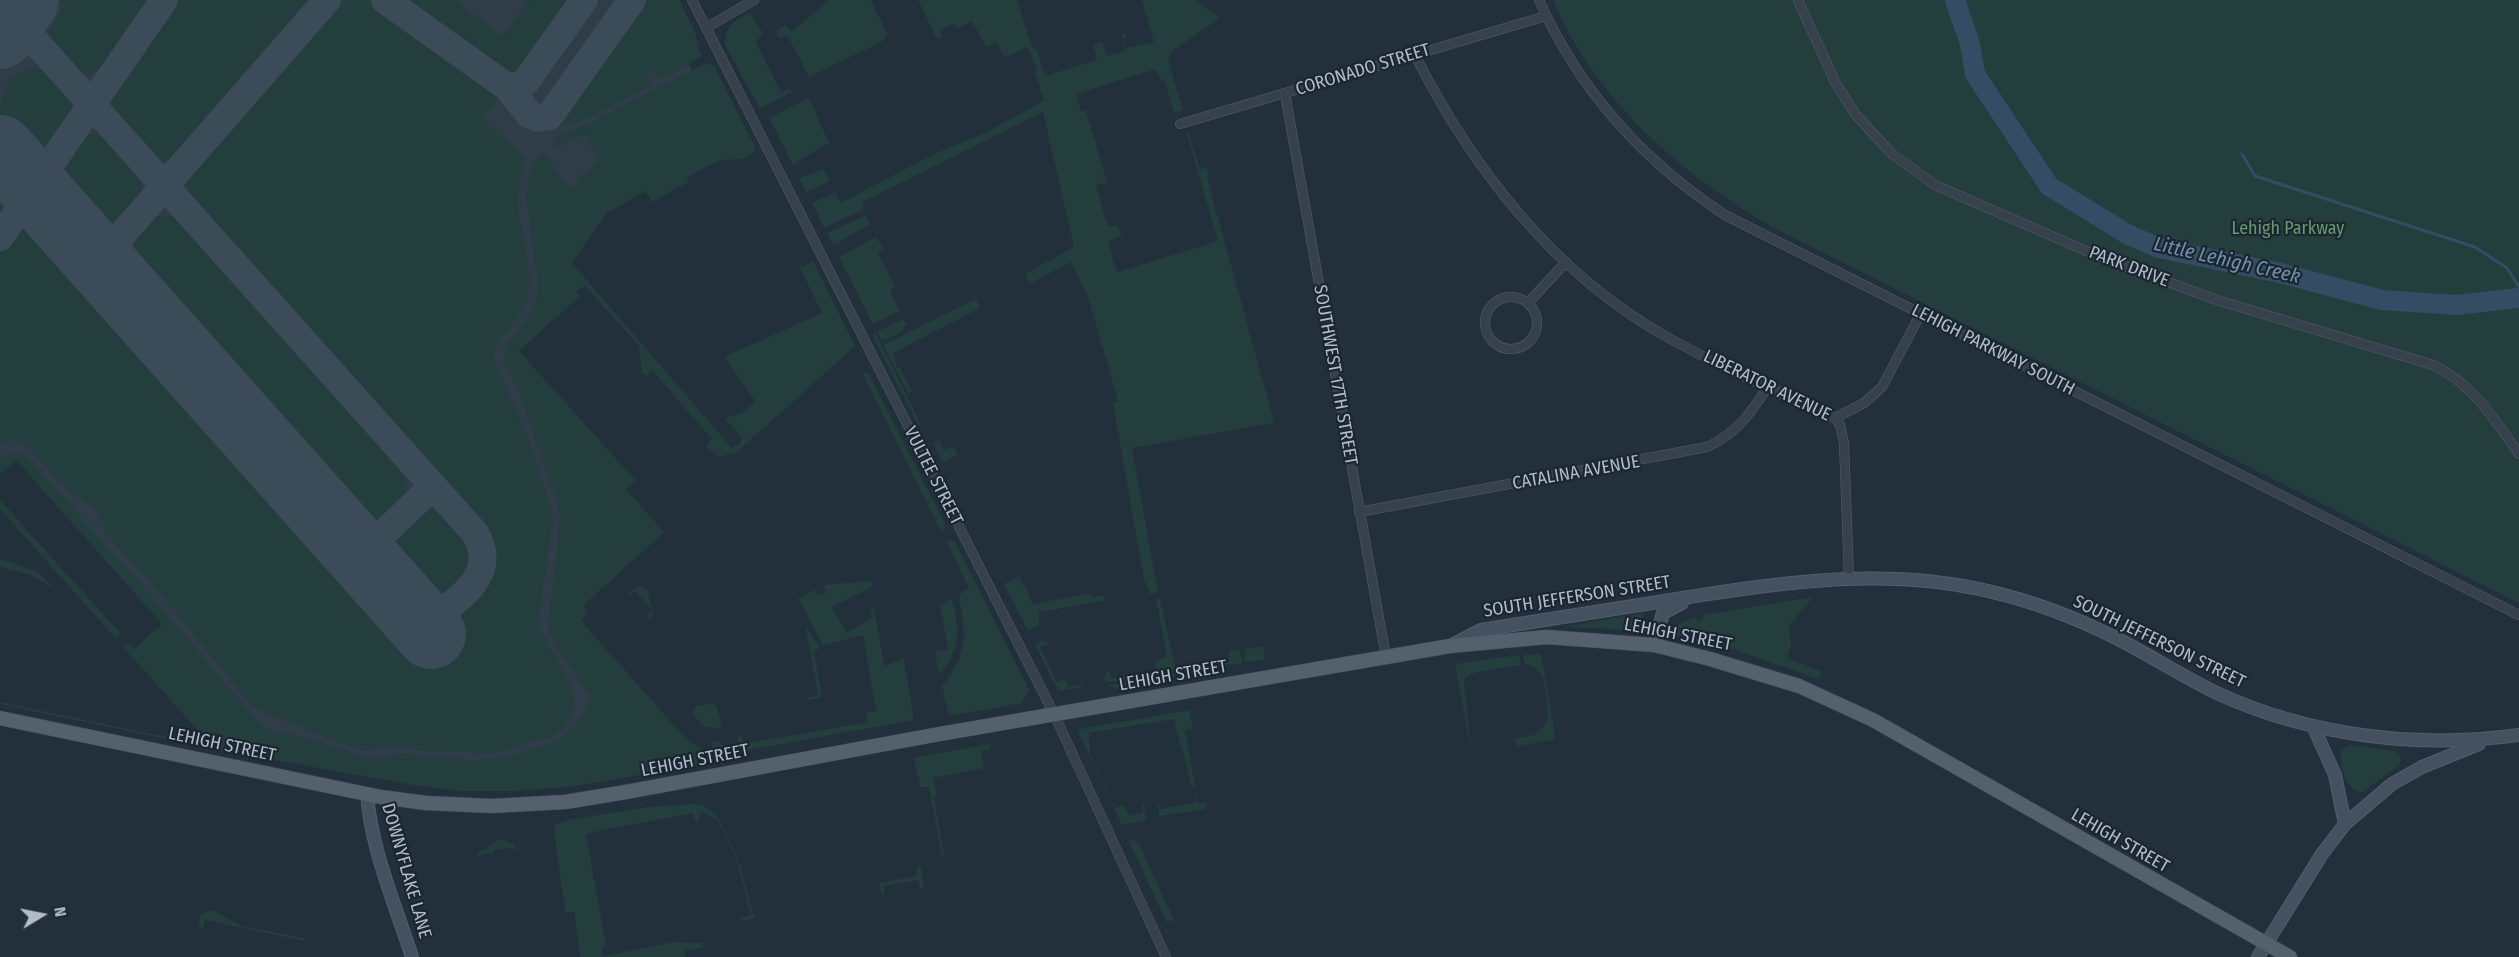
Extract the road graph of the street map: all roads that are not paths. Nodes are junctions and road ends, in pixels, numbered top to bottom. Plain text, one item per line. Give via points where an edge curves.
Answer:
1 (692, 0) edge
2 (754, 0) edge
3 (1539, 0) edge
4 (1798, 0) edge
5 (1546, 16) junction
6 (706, 28) junction
7 (1415, 55) junction
8 (1284, 94) junction
9 (1180, 124) dead end
10 (1566, 262) junction
11 (1528, 303) junction
12 (1921, 313) junction
13 (1767, 388) junction
14 (1835, 418) junction
15 (2519, 454) edge
16 (1359, 512) junction
17 (1849, 578) junction
18 (1712, 594) junction
19 (2519, 615) edge
20 (1450, 645) junction
21 (1654, 645) junction
22 (1386, 657) junction
23 (1054, 714) junction
24 (0, 718) edge
25 (2313, 726) junction
26 (2519, 735) edge
27 (2498, 738) junction
28 (367, 794) junction
29 (2345, 824) junction
30 (2262, 951) edge
31 (412, 957) edge
32 (1166, 957) edge
33 (2290, 957) edge

1 - 6 street, VULTEE STREET
2 - 6 street
3 - 5 street, LEHIGH PARKWAY SOUTH
4 - 15 street, PARK DRIVE via 1835,81 1856,115 1892,154 1935,185 2100,257 2217,300 2433,365 2462,382 2475,395
5 - 7 street, CORONADO STREET
5 - 12 street, LEHIGH PARKWAY SOUTH via 1570,60 1609,114 1675,180 1751,230
6 - 23 street, VULTEE STREET
7 - 8 street, CORONADO STREET
7 - 10 street, LIBERATOR AVENUE via 1480,166
8 - 9 street, CORONADO STREET
8 - 16 street, SOUTHWEST 17TH STREET
10 - 11 street
10 - 13 street, LIBERATOR AVENUE via 1623,308 1666,336
11 - 11 street via 1521,298 1504,298 1491,307 1486,330 1496,344 1513,349 1529,342 1537,318
12 - 14 street via 1882,387 1864,404
12 - 19 street, LEHIGH PARKWAY SOUTH
13 - 14 street, LIBERATOR AVENUE
13 - 16 street, CATALINA AVENUE via 1746,420 1707,447
14 - 17 street, LIBERATOR AVENUE via 1844,443
16 - 22 street, SOUTHWEST 17TH STREET
17 - 18 main road, SOUTH JEFFERSON STREET
17 - 25 main road, SOUTH JEFFERSON STREET via 1930,581 2020,599 2085,623 2217,693
18 - 20 main road, SOUTH JEFFERSON STREET via 1481,630
18 - 21 main road, SOUTH JEFFERSON STREET via 1663,613
20 - 21 main road, LEHIGH STREET via 1547,637
20 - 22 main road, LEHIGH STREET
21 - 30 main road, LEHIGH STREET via 1766,674 1864,715
22 - 23 main road, LEHIGH STREET
23 - 28 main road, LEHIGH STREET via 565,802 467,805
23 - 32 street, VULTEE STREET
24 - 28 main road, LEHIGH STREET
25 - 27 main road, SOUTH JEFFERSON STREET via 2402,739
25 - 29 main road via 2335,775
26 - 27 main road, SOUTH JEFFERSON STREET
27 - 29 main road via 2422,767 2374,797
28 - 31 main road, DOWNYFLAKE LANE via 368,814
29 - 30 main road
30 - 33 main road, LEHIGH STREET

